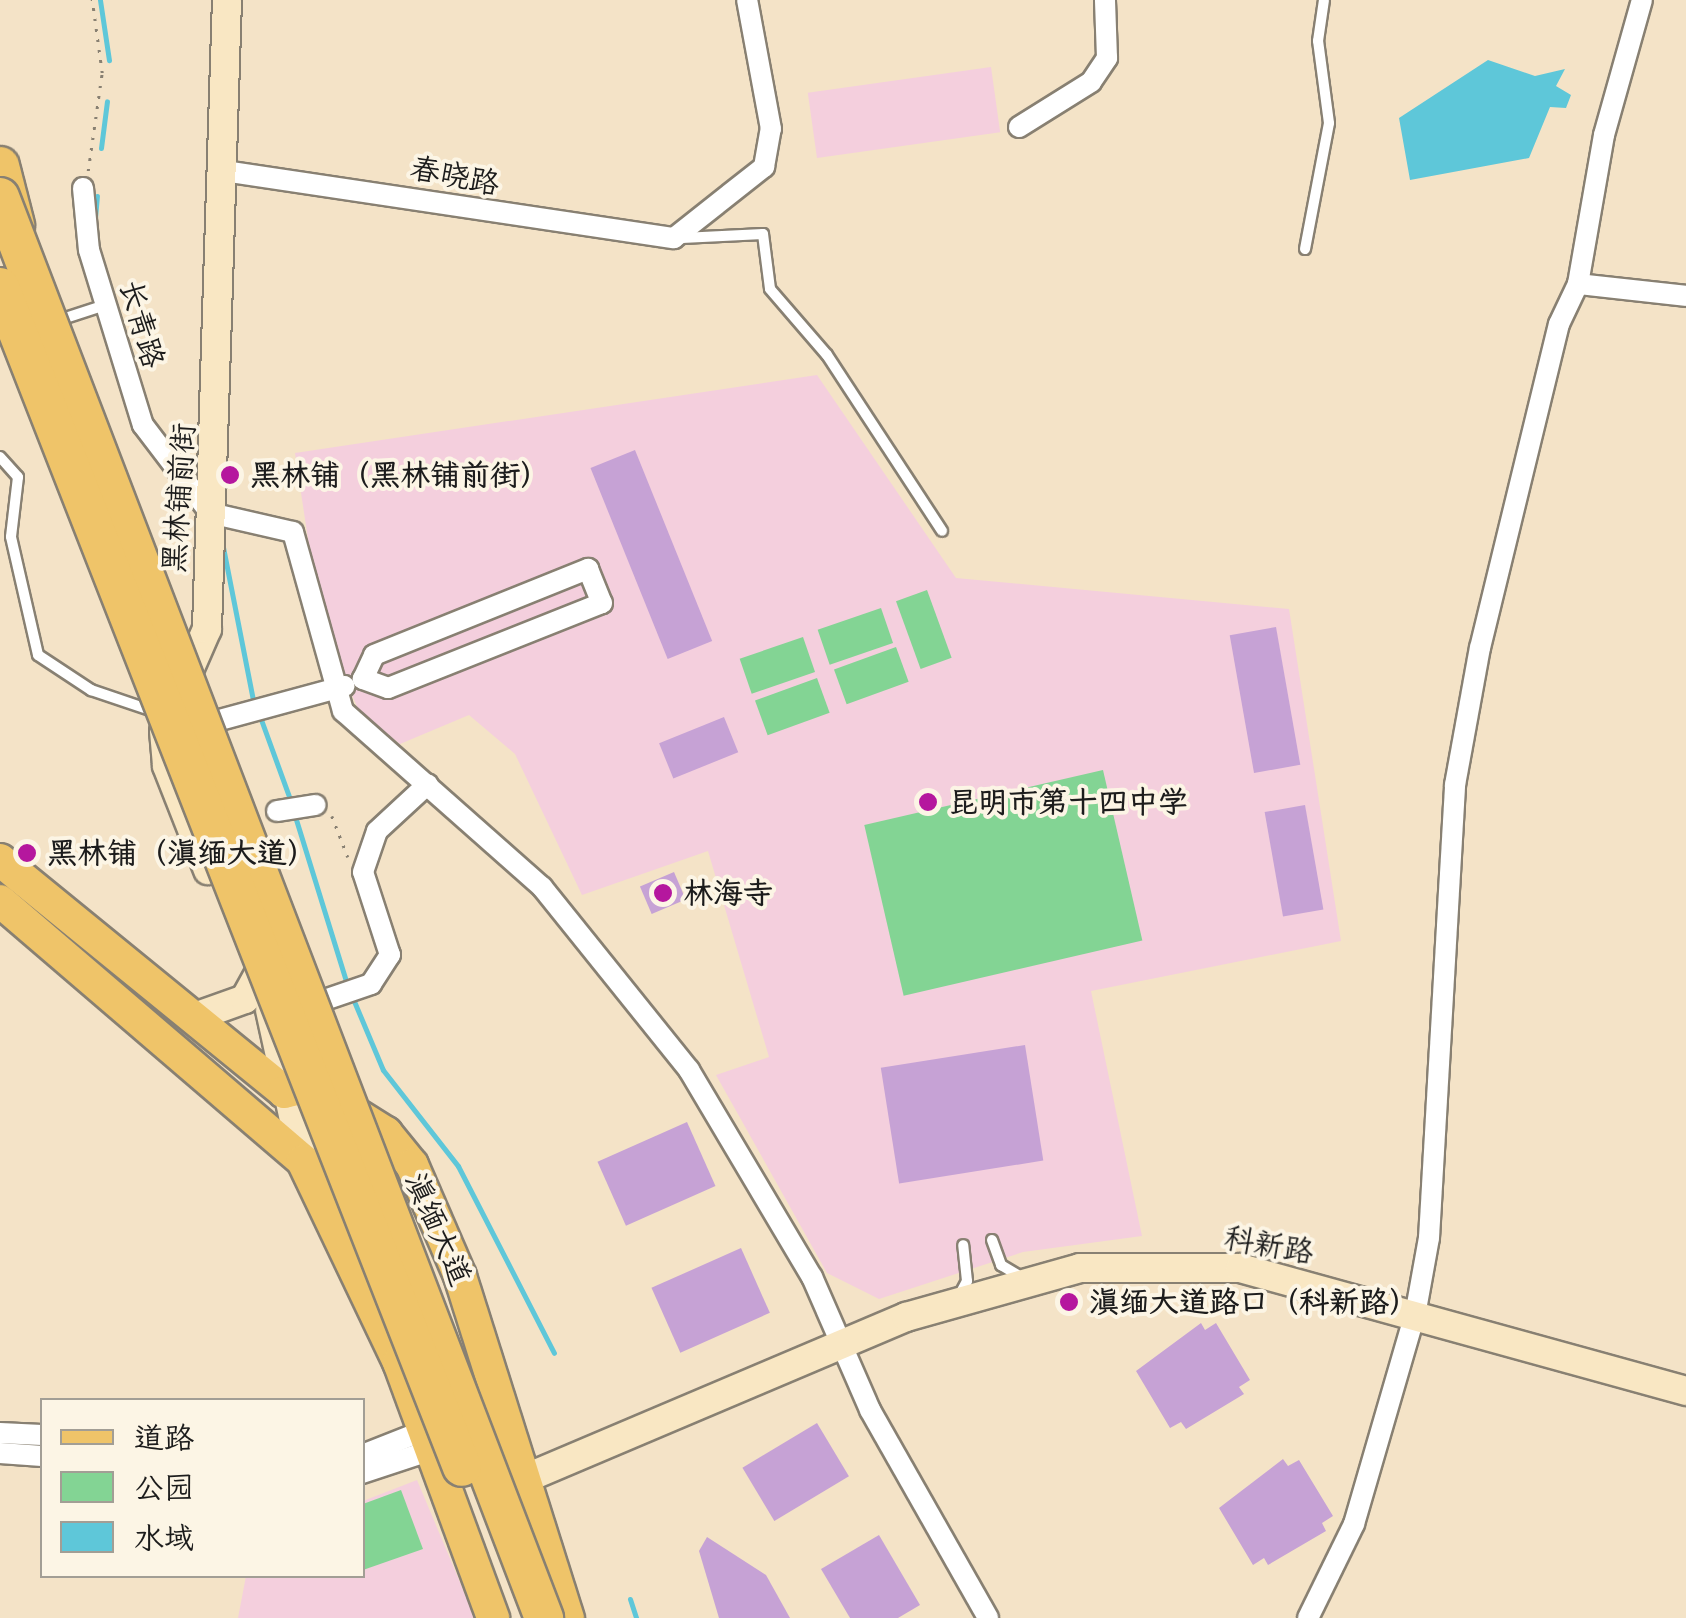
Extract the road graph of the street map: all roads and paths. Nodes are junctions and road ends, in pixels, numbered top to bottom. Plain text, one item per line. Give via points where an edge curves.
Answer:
1 (92, 0) edge
2 (227, 0) edge
3 (747, 0) edge
4 (1106, 0) edge
5 (1324, 0) edge
6 (1642, 0) edge
7 (1019, 128) dead end
8 (0, 166) edge
9 (224, 171) junction
10 (83, 188) joint
11 (0, 197) edge
12 (674, 238) junction
13 (1305, 249) dead end
14 (12, 274) edge
15 (1578, 284) junction
16 (1686, 296) edge
17 (105, 305) junction
18 (0, 339) edge
19 (0, 458) edge
20 (210, 513) junction
21 (942, 530) dead end
22 (363, 679) junction
23 (334, 691) junction
24 (165, 725) junction
25 (428, 784) junction
26 (316, 804) joint
27 (277, 811) dead end
28 (0, 860) edge
29 (363, 872) junction
30 (0, 901) edge
31 (262, 970) junction
32 (279, 1017) junction
33 (192, 1018) junction
34 (249, 1063) junction
35 (210, 1073) junction
36 (298, 1089) junction
37 (303, 1161) junction
38 (992, 1240) dead end
39 (963, 1246) dead end
40 (1029, 1279) junction
41 (956, 1299) junction
42 (1414, 1317) junction
43 (842, 1350) junction
44 (1686, 1391) edge
45 (1686, 1405) edge
46 (0, 1434) edge
47 (40, 1435) edge
48 (423, 1442) junction
49 (0, 1453) edge
50 (365, 1454) edge
51 (40, 1456) edge
52 (365, 1472) edge
53 (530, 1477) junction
54 (493, 1618) edge
55 (518, 1618) edge
56 (544, 1618) edge
57 (568, 1618) edge
58 (988, 1618) edge
59 (1308, 1618) edge

1 - 10 path via 102,74
2 - 9 street, 黑林铺前街
3 - 12 street via 771,129 764,167
4 - 7 street via 1107,58 1092,82
5 - 13 lane via 1318,41 1329,122
6 - 15 street via 1604,135
8 - 14 highway, bridge
9 - 12 street, 春晓路
9 - 20 street, 黑林铺前街
10 - 17 street, 长青路
11 - 14 highway, bridge
12 - 21 lane via 763,234 770,289 827,355
14 - 55 highway, bridge
14 - 56 highway, bridge
15 - 16 street
15 - 42 street via 1550,362 1455,784 1429,1238
17 - 18 lane
17 - 20 street, 长青路 via 143,425
19 - 24 lane via 18,476 11,537 38,656
20 - 23 street via 292,532
20 - 24 street, 黑林铺前街 via 207,629
22 - 22 street via 374,655 588,570 602,603 388,688
22 - 23 street
23 - 24 street via 228,718
23 - 25 street via 363,733
24 - 31 street via 220,898
25 - 29 street via 378,831
25 - 43 street via 584,933 689,1070 812,1276
26 - 27 street
26 - 29 path via 330,803 336,846
28 - 33 main road, 滇缅大道
29 - 32 street via 390,955 372,984
30 - 35 main road
31 - 32 street
31 - 33 street via 244,999
31 - 34 street via 264,1040
31 - 36 street
32 - 36 street
33 - 34 main road, 滇缅大道
34 - 35 street
34 - 36 main road, 滇缅大道
35 - 37 main road
36 - 37 street
36 - 53 main road, 滇缅大道 via 386,1133 412,1166
37 - 48 main road via 391,1345
38 - 40 lane via 1006,1270
39 - 41 lane via 968,1281
40 - 41 street, 科新路
40 - 42 street, 科新路 via 1147,1264 1240,1268
41 - 43 street, 科新路
42 - 43 street, 科新路 via 1238,1282 1131,1279 993,1300
42 - 44 street, 科新路
42 - 45 street, 科新路
42 - 59 street via 1354,1524
43 - 53 street, 科新路
43 - 58 street
46 - 47 street
48 - 50 street
48 - 52 street
48 - 54 main road
49 - 51 street
53 - 57 main road, 滇缅大道

